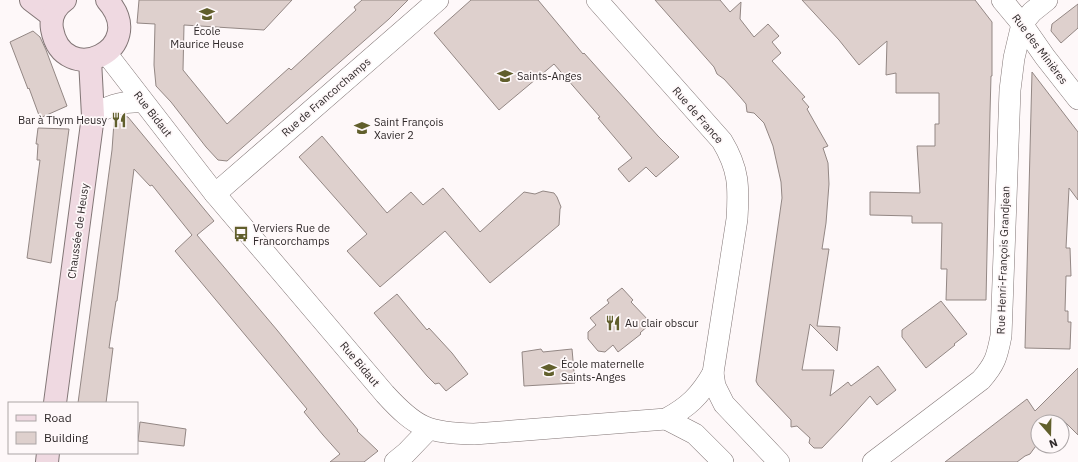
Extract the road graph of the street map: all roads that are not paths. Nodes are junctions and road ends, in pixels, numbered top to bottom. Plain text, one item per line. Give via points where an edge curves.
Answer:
1 (30, 0) edge
2 (107, 0) edge
3 (438, 0) edge
4 (596, 0) edge
5 (1002, 0) edge
6 (1047, 0) edge
7 (58, 8) edge
8 (1022, 24) junction
9 (98, 56) junction
10 (1078, 98) edge
11 (143, 102) junction
12 (93, 116) junction
13 (216, 194) junction
14 (713, 373) junction
15 (55, 402) edge
16 (666, 419) junction
17 (429, 430) junction
18 (394, 462) edge
19 (723, 462) edge
20 (779, 462) edge
21 (873, 462) edge

1 - 7 main road
2 - 9 main road via 118,17 119,28 117,39 111,48
3 - 13 street, Rue de Francorchamps
4 - 14 street, Rue de France via 722,141 735,165 738,219
5 - 8 street, Rue des Minières
6 - 8 street
7 - 9 main road via 52,26 54,38 60,49 82,60
8 - 10 street, Rue des Minières
8 - 21 street, Rue Henri-François Grandjean via 1010,90 1002,320 997,354 992,368 981,380
9 - 11 street, Rue Bidaut
9 - 12 main road, Chaussée de Heusy
11 - 12 street via 119,104 101,110
11 - 13 street, Rue Bidaut
12 - 15 main road, Chaussée de Heusy
13 - 17 street, Rue Bidaut via 385,394 414,422
14 - 16 street, Rue Bidaut via 695,400 682,411
14 - 20 street via 715,386 724,404
16 - 17 street, Rue Bidaut via 474,434
16 - 19 street via 695,434
17 - 18 street

